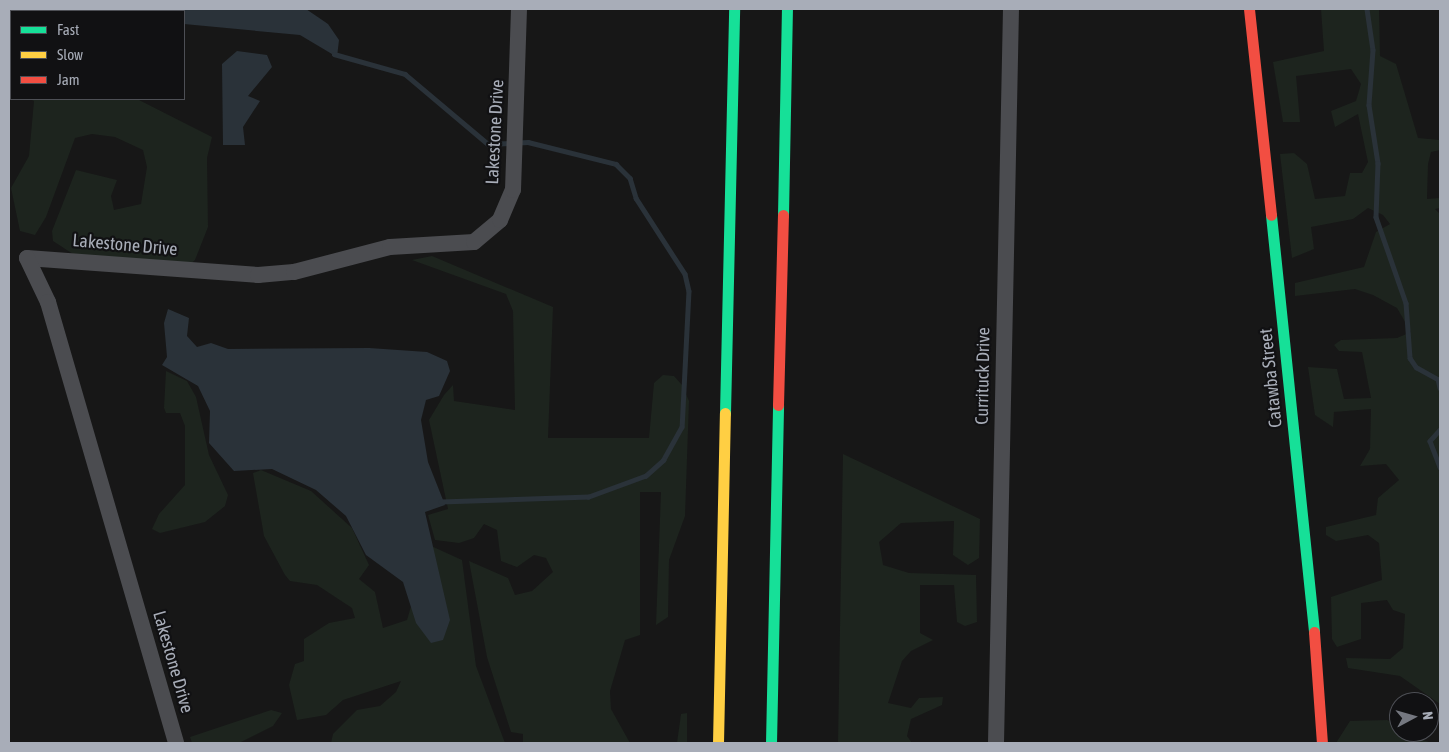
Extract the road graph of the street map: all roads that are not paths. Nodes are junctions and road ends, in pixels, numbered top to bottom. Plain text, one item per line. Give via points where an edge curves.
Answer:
1 (519, 9) edge
2 (734, 9) edge
3 (786, 9) edge
4 (1011, 9) edge
5 (1249, 9) edge
6 (176, 743) edge
7 (718, 743) edge
8 (771, 743) edge
9 (996, 743) edge
10 (1322, 743) edge

1 - 6 street, Lakestone Drive via 513,190 500,220 474,242 390,247 294,272 258,276 27,258 48,302
2 - 7 main road
3 - 8 main road
4 - 9 street, Currituck Drive
5 - 10 main road, Catawba Street via 1311,586

